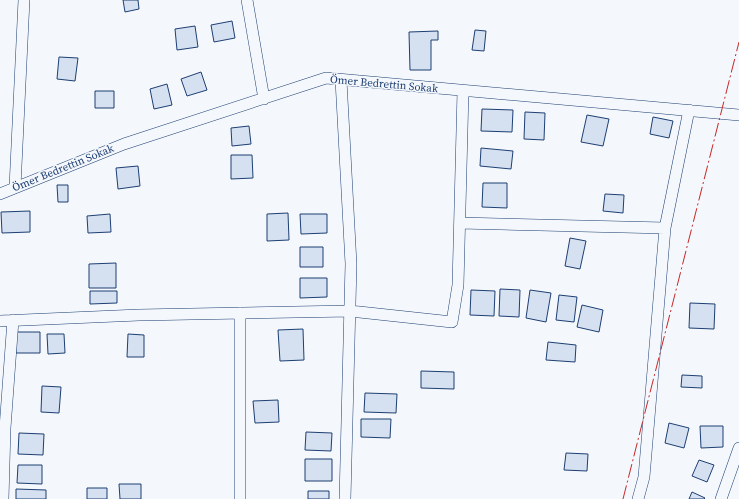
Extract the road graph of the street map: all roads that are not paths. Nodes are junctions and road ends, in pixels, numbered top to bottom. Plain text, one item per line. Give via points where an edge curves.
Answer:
1 (24, 0) edge
2 (247, 0) edge
3 (341, 80) junction
4 (463, 91) junction
5 (264, 99) junction
6 (689, 110) junction
7 (739, 115) edge
8 (15, 188) junction
9 (0, 194) edge
10 (460, 223) junction
11 (665, 228) junction
12 (350, 311) junction
13 (240, 313) junction
14 (13, 320) junction
15 (0, 321) edge
16 (739, 448) edge
17 (3, 499) edge
18 (240, 499) edge
19 (345, 499) edge
20 (638, 499) edge
21 (721, 499) edge

1 - 8 street
2 - 5 street
3 - 4 street, Ömer Bedrettin Sokak
3 - 5 street, Ömer Bedrettin Sokak via 326,78
3 - 12 street via 351,264
4 - 6 street, Ömer Bedrettin Sokak
4 - 10 street
5 - 8 street, Ömer Bedrettin Sokak via 124,144
6 - 7 street, Ömer Bedrettin Sokak
6 - 11 street
8 - 9 street, Ömer Bedrettin Sokak
10 - 11 street
10 - 12 street via 458,285 452,322
11 - 20 street via 644,477
12 - 13 street
12 - 19 street
13 - 14 street
13 - 18 street
14 - 15 street
14 - 17 street
16 - 21 street

